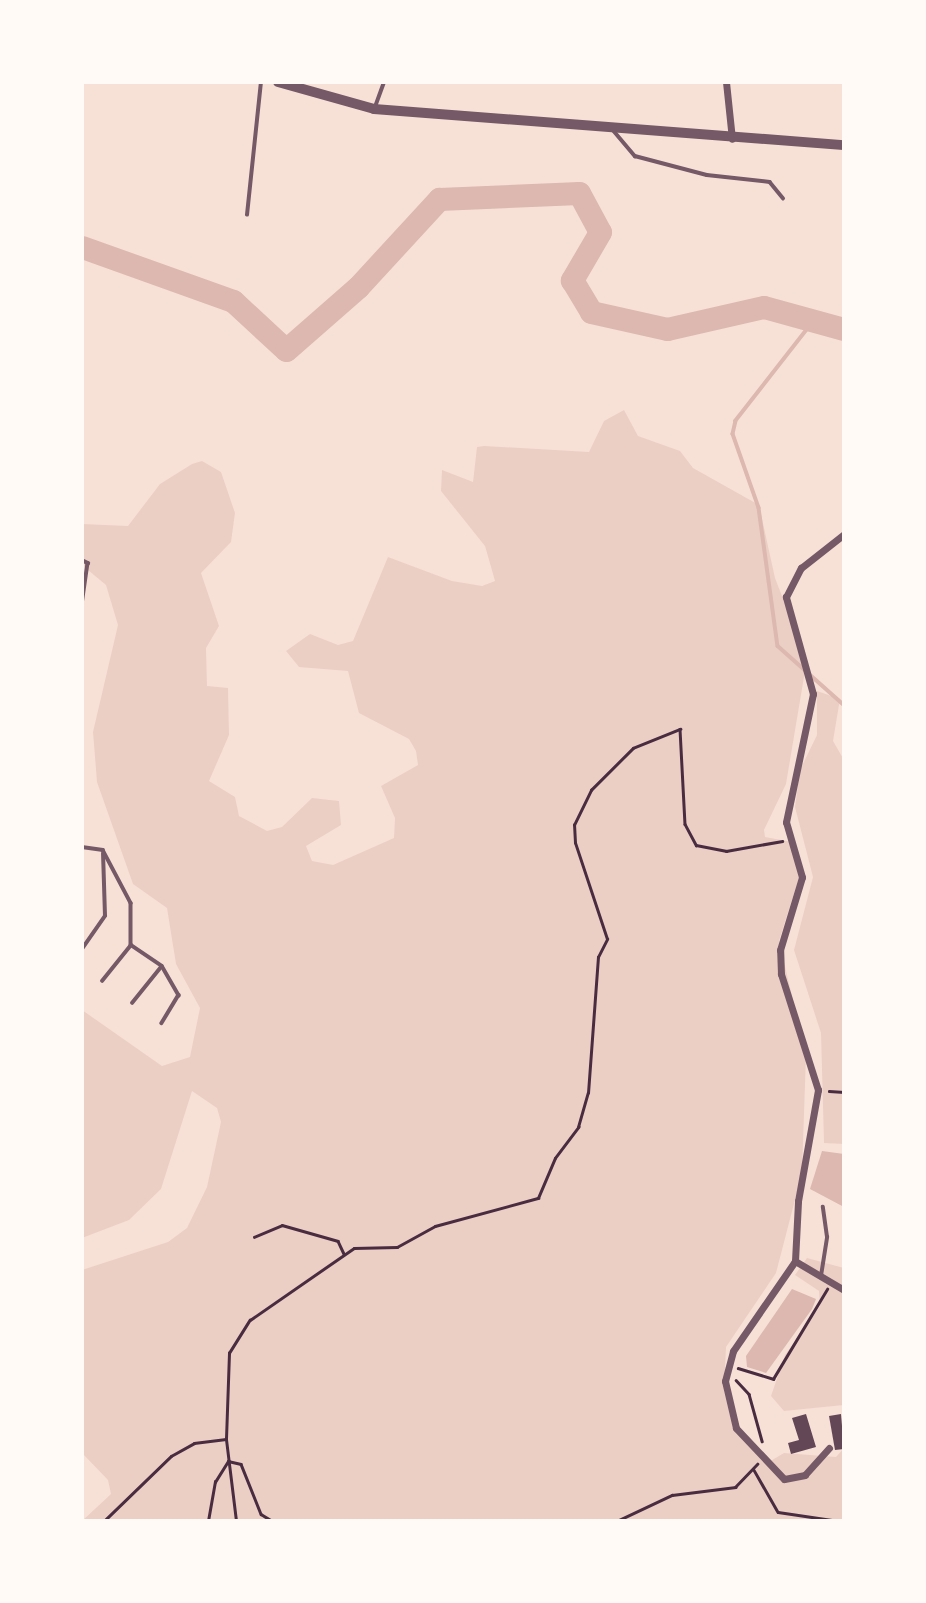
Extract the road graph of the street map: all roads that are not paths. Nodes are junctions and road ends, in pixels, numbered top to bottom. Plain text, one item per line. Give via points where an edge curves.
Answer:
1 (261, 82) edge
2 (278, 82) edge
3 (384, 82) edge
4 (726, 82) edge
5 (374, 110) junction
6 (614, 131) junction
7 (732, 139) junction
8 (844, 145) edge
9 (783, 198) dead end
10 (247, 215) dead end
11 (844, 534) edge
12 (82, 560) edge
13 (82, 606) edge
14 (82, 847) edge
15 (103, 850) junction
16 (131, 945) junction
17 (82, 949) edge
18 (162, 966) junction
19 (102, 981) dead end
20 (132, 1003) dead end
21 (162, 1023) dead end
22 (823, 1207) dead end
23 (795, 1261) junction
24 (821, 1278) junction
25 (844, 1290) edge
26 (829, 1448) dead end

1 - 10 lane
2 - 5 street
3 - 5 lane
4 - 7 street
5 - 6 street
6 - 7 street
6 - 9 lane via 635,156 694,173 770,182
7 - 8 street
11 - 23 street via 789,586 794,635 811,675 812,690 786,821 803,877 780,950 781,974 818,1090 798,1201
12 - 13 lane via 88,563
14 - 15 lane
15 - 16 lane via 131,903
15 - 17 lane via 105,916
16 - 18 lane
16 - 19 lane
18 - 20 lane
18 - 21 lane via 179,995
22 - 24 lane via 827,1237
23 - 24 street
23 - 26 street via 728,1363 725,1381 736,1429 760,1459 794,1480
24 - 25 street

